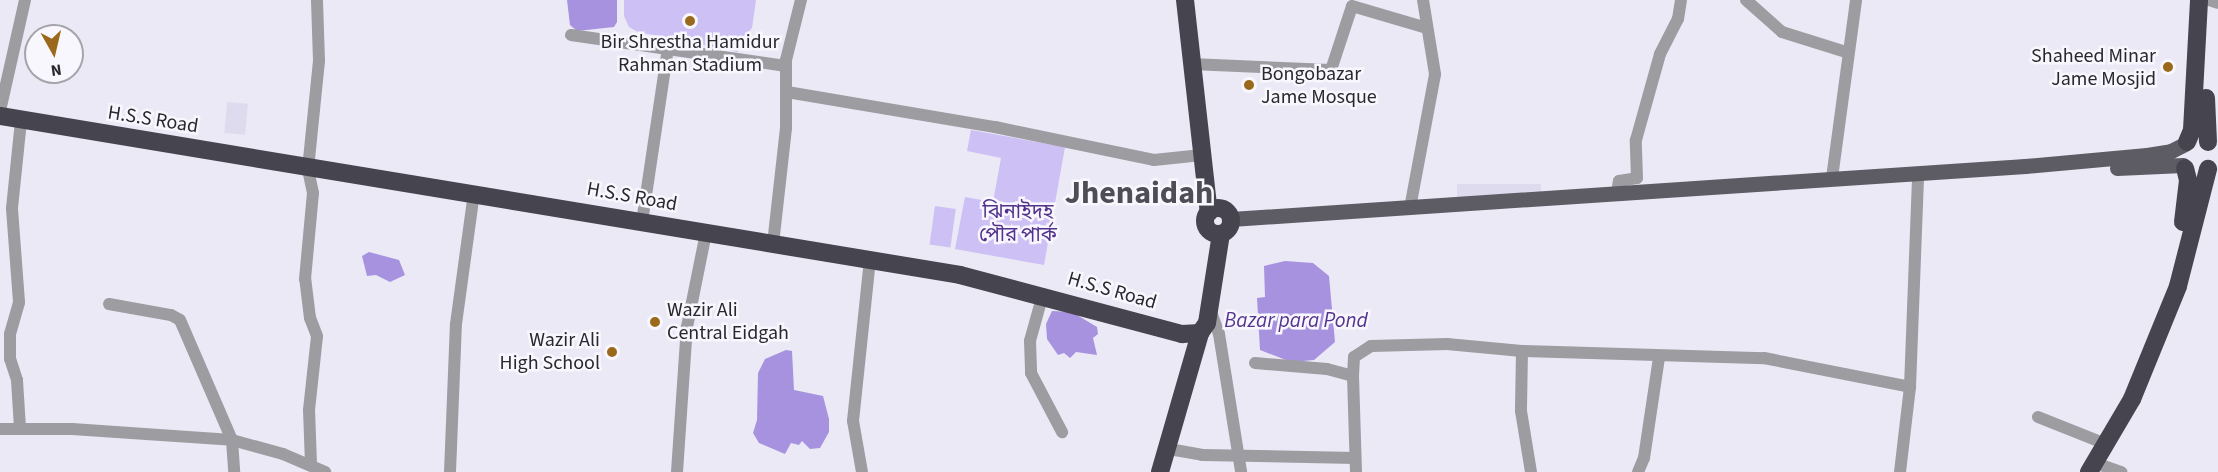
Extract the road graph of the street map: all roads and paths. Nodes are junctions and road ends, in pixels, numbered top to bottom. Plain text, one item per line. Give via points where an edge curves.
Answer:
1 (25, 0) edge
2 (317, 0) edge
3 (801, 0) edge
4 (1185, 0) edge
5 (1423, 0) edge
6 (1681, 0) edge
7 (1746, 0) edge
8 (1856, 0) edge
9 (2201, 0) edge
10 (2209, 0) edge
11 (2218, 3) edge
12 (1427, 28) junction
13 (571, 35) dead end
14 (668, 49) junction
15 (1846, 51) junction
16 (1191, 64) junction
17 (786, 66) junction
18 (787, 92) junction
19 (0, 111) edge
20 (0, 116) edge
21 (21, 121) junction
22 (2186, 143) junction
23 (2212, 144) edge
24 (1203, 157) junction
25 (2184, 166) junction
26 (2212, 166) edge
27 (308, 169) junction
28 (1832, 178) junction
29 (1918, 181) junction
30 (474, 193) junction
31 (1617, 193) junction
32 (1410, 208) junction
33 (1220, 221) junction
34 (642, 222) junction
35 (706, 233) junction
36 (773, 244) junction
37 (870, 259) junction
38 (1043, 294) junction
39 (109, 304) dead end
40 (1209, 308) junction
41 (1200, 333) junction
42 (2153, 343) junction
43 (1522, 351) junction
44 (1659, 357) junction
45 (1255, 363) dead end
46 (1353, 376) junction
47 (1910, 387) junction
48 (2038, 417) dead end
49 (20, 428) junction
50 (0, 429) edge
51 (1062, 432) dead end
52 (232, 440) junction
53 (2106, 444) junction
54 (1169, 449) junction
55 (1241, 456) junction
56 (1354, 458) junction
57 (311, 464) junction
58 (2092, 467) edge
59 (234, 472) edge
60 (325, 472) edge
61 (450, 472) edge
62 (677, 472) edge
63 (862, 472) edge
64 (1160, 472) edge
65 (1241, 472) edge
66 (1356, 472) edge
67 (1531, 472) edge
68 (1638, 472) edge
69 (1900, 472) edge
70 (2121, 472) edge

1 - 19 street
2 - 27 street via 319,61
3 - 17 street
4 - 16 highway
5 - 12 street
6 - 31 street via 1678,19 1660,54 1636,140 1636,178 1619,181
7 - 15 street via 1782,32
8 - 15 street
9 - 22 highway via 2192,130
9 - 23 highway
10 - 11 street
12 - 16 street via 1352,6 1331,70
12 - 32 street via 1435,74
13 - 14 street
14 - 17 street
14 - 34 street
15 - 28 street
16 - 24 highway
17 - 18 street
18 - 24 street via 995,127 1154,160
18 - 36 street
20 - 21 highway, H.S.S Road
21 - 27 highway, H.S.S Road
21 - 49 street via 12,208 19,302 10,342
22 - 23 highway via 2198,138
22 - 25 highway via 2181,152
22 - 28 main road via 2171,151 2147,155
23 - 26 highway
24 - 33 highway
25 - 26 highway via 2196,172
25 - 29 main road
25 - 42 highway via 2188,174 2185,212
26 - 42 highway via 2186,260
27 - 30 highway, H.S.S Road
27 - 57 street via 313,193 306,300 317,336 309,410
28 - 31 main road
29 - 33 main road
29 - 47 street
30 - 34 highway, H.S.S Road
30 - 61 street via 456,324
31 - 32 main road
32 - 33 main road
33 - 40 highway
34 - 35 highway, H.S.S Road
35 - 36 highway, H.S.S Road
35 - 62 street via 687,327
36 - 37 highway, H.S.S Road
37 - 38 highway, H.S.S Road
37 - 63 street via 853,421
38 - 41 highway, H.S.S Road via 1172,331
38 - 51 street via 1030,341 1031,373
39 - 52 street via 180,320
40 - 41 highway via 1207,323
40 - 55 street via 1219,334
41 - 54 highway
42 - 53 highway via 2132,399
43 - 44 street
43 - 46 street via 1447,344 1371,346 1354,357
43 - 67 street via 1521,411
44 - 47 street via 1764,358
44 - 68 street via 1644,458
45 - 46 street via 1327,369
46 - 56 street
47 - 69 street
48 - 53 street
49 - 50 street
49 - 52 street
52 - 57 street
52 - 59 street
53 - 58 highway
54 - 55 street
54 - 64 highway
55 - 56 street
55 - 65 street
56 - 66 street
57 - 60 street
58 - 70 street

